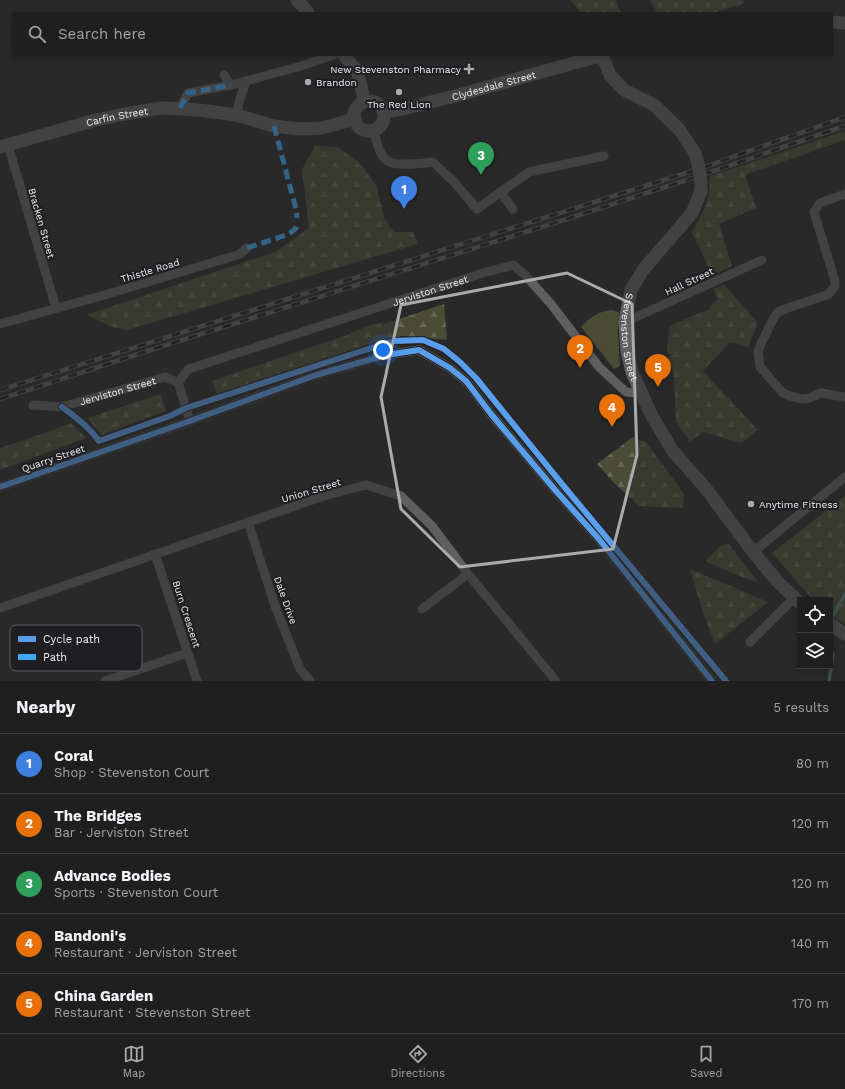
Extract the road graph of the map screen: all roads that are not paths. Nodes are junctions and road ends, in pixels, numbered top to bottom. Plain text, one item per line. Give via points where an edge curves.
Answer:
1 (298, 0) edge
2 (307, 12) edge
3 (833, 22) edge
4 (845, 23) edge
5 (330, 56) edge
6 (345, 56) edge
7 (599, 56) edge
8 (603, 56) edge
9 (224, 75) dead end
10 (246, 82) junction
11 (230, 85) junction
12 (365, 102) junction
13 (180, 108) junction
14 (384, 112) junction
15 (236, 115) junction
16 (355, 120) junction
17 (374, 130) junction
18 (4, 146) edge
19 (604, 156) dead end
20 (500, 192) junction
21 (845, 194) edge
22 (513, 209) dead end
23 (247, 248) dead end
24 (762, 260) dead end
25 (56, 308) junction
26 (625, 322) junction
27 (0, 324) edge
28 (178, 382) junction
29 (640, 393) junction
30 (845, 397) edge
31 (33, 405) dead end
32 (190, 421) junction
33 (845, 477) edge
34 (0, 486) edge
35 (248, 522) junction
36 (753, 552) junction
37 (155, 554) junction
38 (468, 574) junction
39 (797, 601) edge
40 (0, 608) edge
41 (422, 609) dead end
42 (750, 642) dead end
43 (187, 652) junction
44 (142, 668) edge
45 (134, 671) edge
46 (554, 680) edge
47 (711, 680) edge
48 (106, 681) edge
49 (197, 681) edge
50 (310, 681) edge

1 - 2 main road
3 - 4 main road
5 - 10 street
6 - 12 main road via 357,71
7 - 14 main road, Clydesdale Street via 462,94
8 - 26 main road, Stevenston Street, bridge via 610,74 624,90 654,105 679,129 695,153 702,182 692,213 643,270 631,290
9 - 11 street
10 - 11 street
10 - 15 street
11 - 13 street via 188,93
12 - 14 main road via 379,104
12 - 16 main road via 356,111
13 - 15 main road, Carfin Street
13 - 18 main road, Carfin Street via 162,108 118,115
14 - 17 main road via 381,125
15 - 16 main road, Carfin Street via 274,126 299,129 322,128
16 - 17 main road via 360,128
17 - 20 street via 384,159 391,164 433,162 477,209
18 - 25 street, Bracken Street
19 - 20 street via 529,172
20 - 22 street
21 - 30 street via 820,203 814,212 836,286 829,294 778,312 758,352 760,367 783,392 802,399 820,393
23 - 25 street, Thistle Road via 231,258
24 - 26 street, Hall Street
25 - 27 street, Thistle Road
26 - 29 main road, Stevenston Street via 627,351
28 - 29 street, Jerviston Street via 189,369 513,265 551,304 599,367 626,392
28 - 31 street, Jerviston Street via 165,377 62,407
28 - 32 street
29 - 36 main road, Stevenston Street via 672,450
32 - 34 street, Quarry Street
32 - 47 street, Quarry Street via 316,374 386,355 418,350 450,368 466,381 598,538
33 - 36 street
35 - 37 street, Union Street
35 - 38 street, Union Street via 324,496 366,486 401,496 432,526
35 - 50 street, Dale Drive via 275,606 300,669
36 - 39 main road, Stevenston Street
37 - 40 street, Union Street
37 - 43 street, Burn Crescent
38 - 41 street
38 - 46 street, Union Street
39 - 42 street
43 - 44 street
43 - 49 street, Burn Crescent
45 - 48 street

